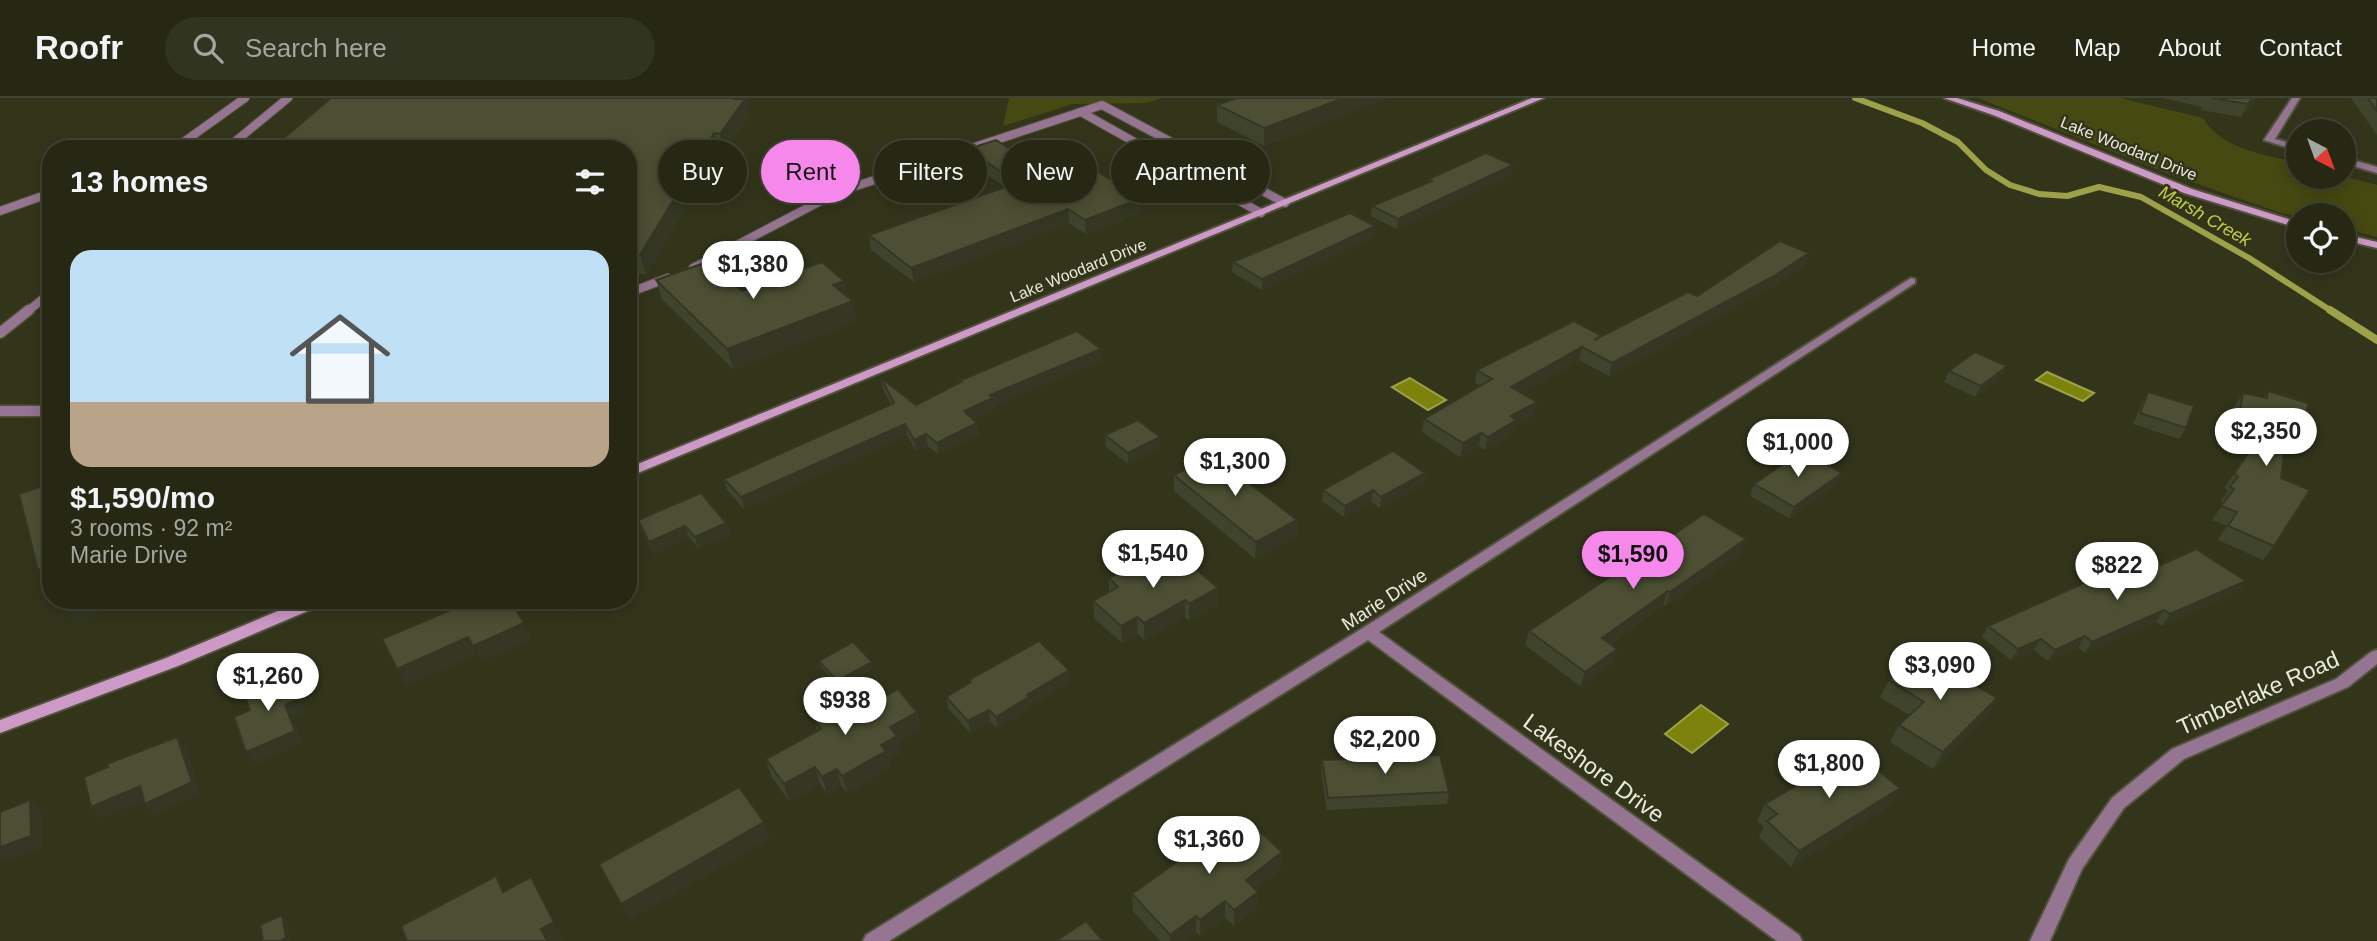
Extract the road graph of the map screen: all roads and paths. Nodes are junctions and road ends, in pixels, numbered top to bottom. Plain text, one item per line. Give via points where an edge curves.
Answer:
1 (245, 98) edge
2 (288, 98) edge
3 (1540, 98) edge
4 (1948, 98) edge
5 (2296, 98) edge
6 (1081, 112) junction
7 (187, 140) edge
8 (237, 140) edge
9 (2286, 145) edge
10 (2356, 164) edge
11 (2377, 170) edge
12 (42, 196) edge
13 (1284, 203) junction
14 (0, 211) edge
15 (1261, 213) junction
16 (2286, 221) edge
17 (2356, 240) edge
18 (2377, 245) edge
19 (1911, 281) dead end
20 (637, 289) edge
21 (42, 299) edge
22 (0, 333) edge
23 (0, 411) edge
24 (42, 411) edge
25 (637, 469) edge
26 (298, 609) edge
27 (1368, 632) junction
28 (2377, 656) edge
29 (0, 727) edge
30 (873, 941) edge
31 (1792, 941) edge
32 (2040, 941) edge

1 - 7 lane
2 - 8 lane
3 - 13 street, Lake Woodard Drive
4 - 16 street, Lake Woodard Drive via 2188,191
5 - 9 street via 2269,140
6 - 13 lane via 1102,105
6 - 15 lane
6 - 20 lane via 838,192 809,204 726,254
10 - 11 street
12 - 14 lane
13 - 15 street, Lake Woodard Drive
15 - 25 street, Lake Woodard Drive
17 - 18 street
19 - 27 street, Marie Drive
21 - 22 lane
23 - 24 lane
26 - 29 street
27 - 30 street, Marie Drive
27 - 31 street, Lakeshore Drive
28 - 32 street, Timberlake Road via 2321,693 2178,754 2118,803 2075,864

